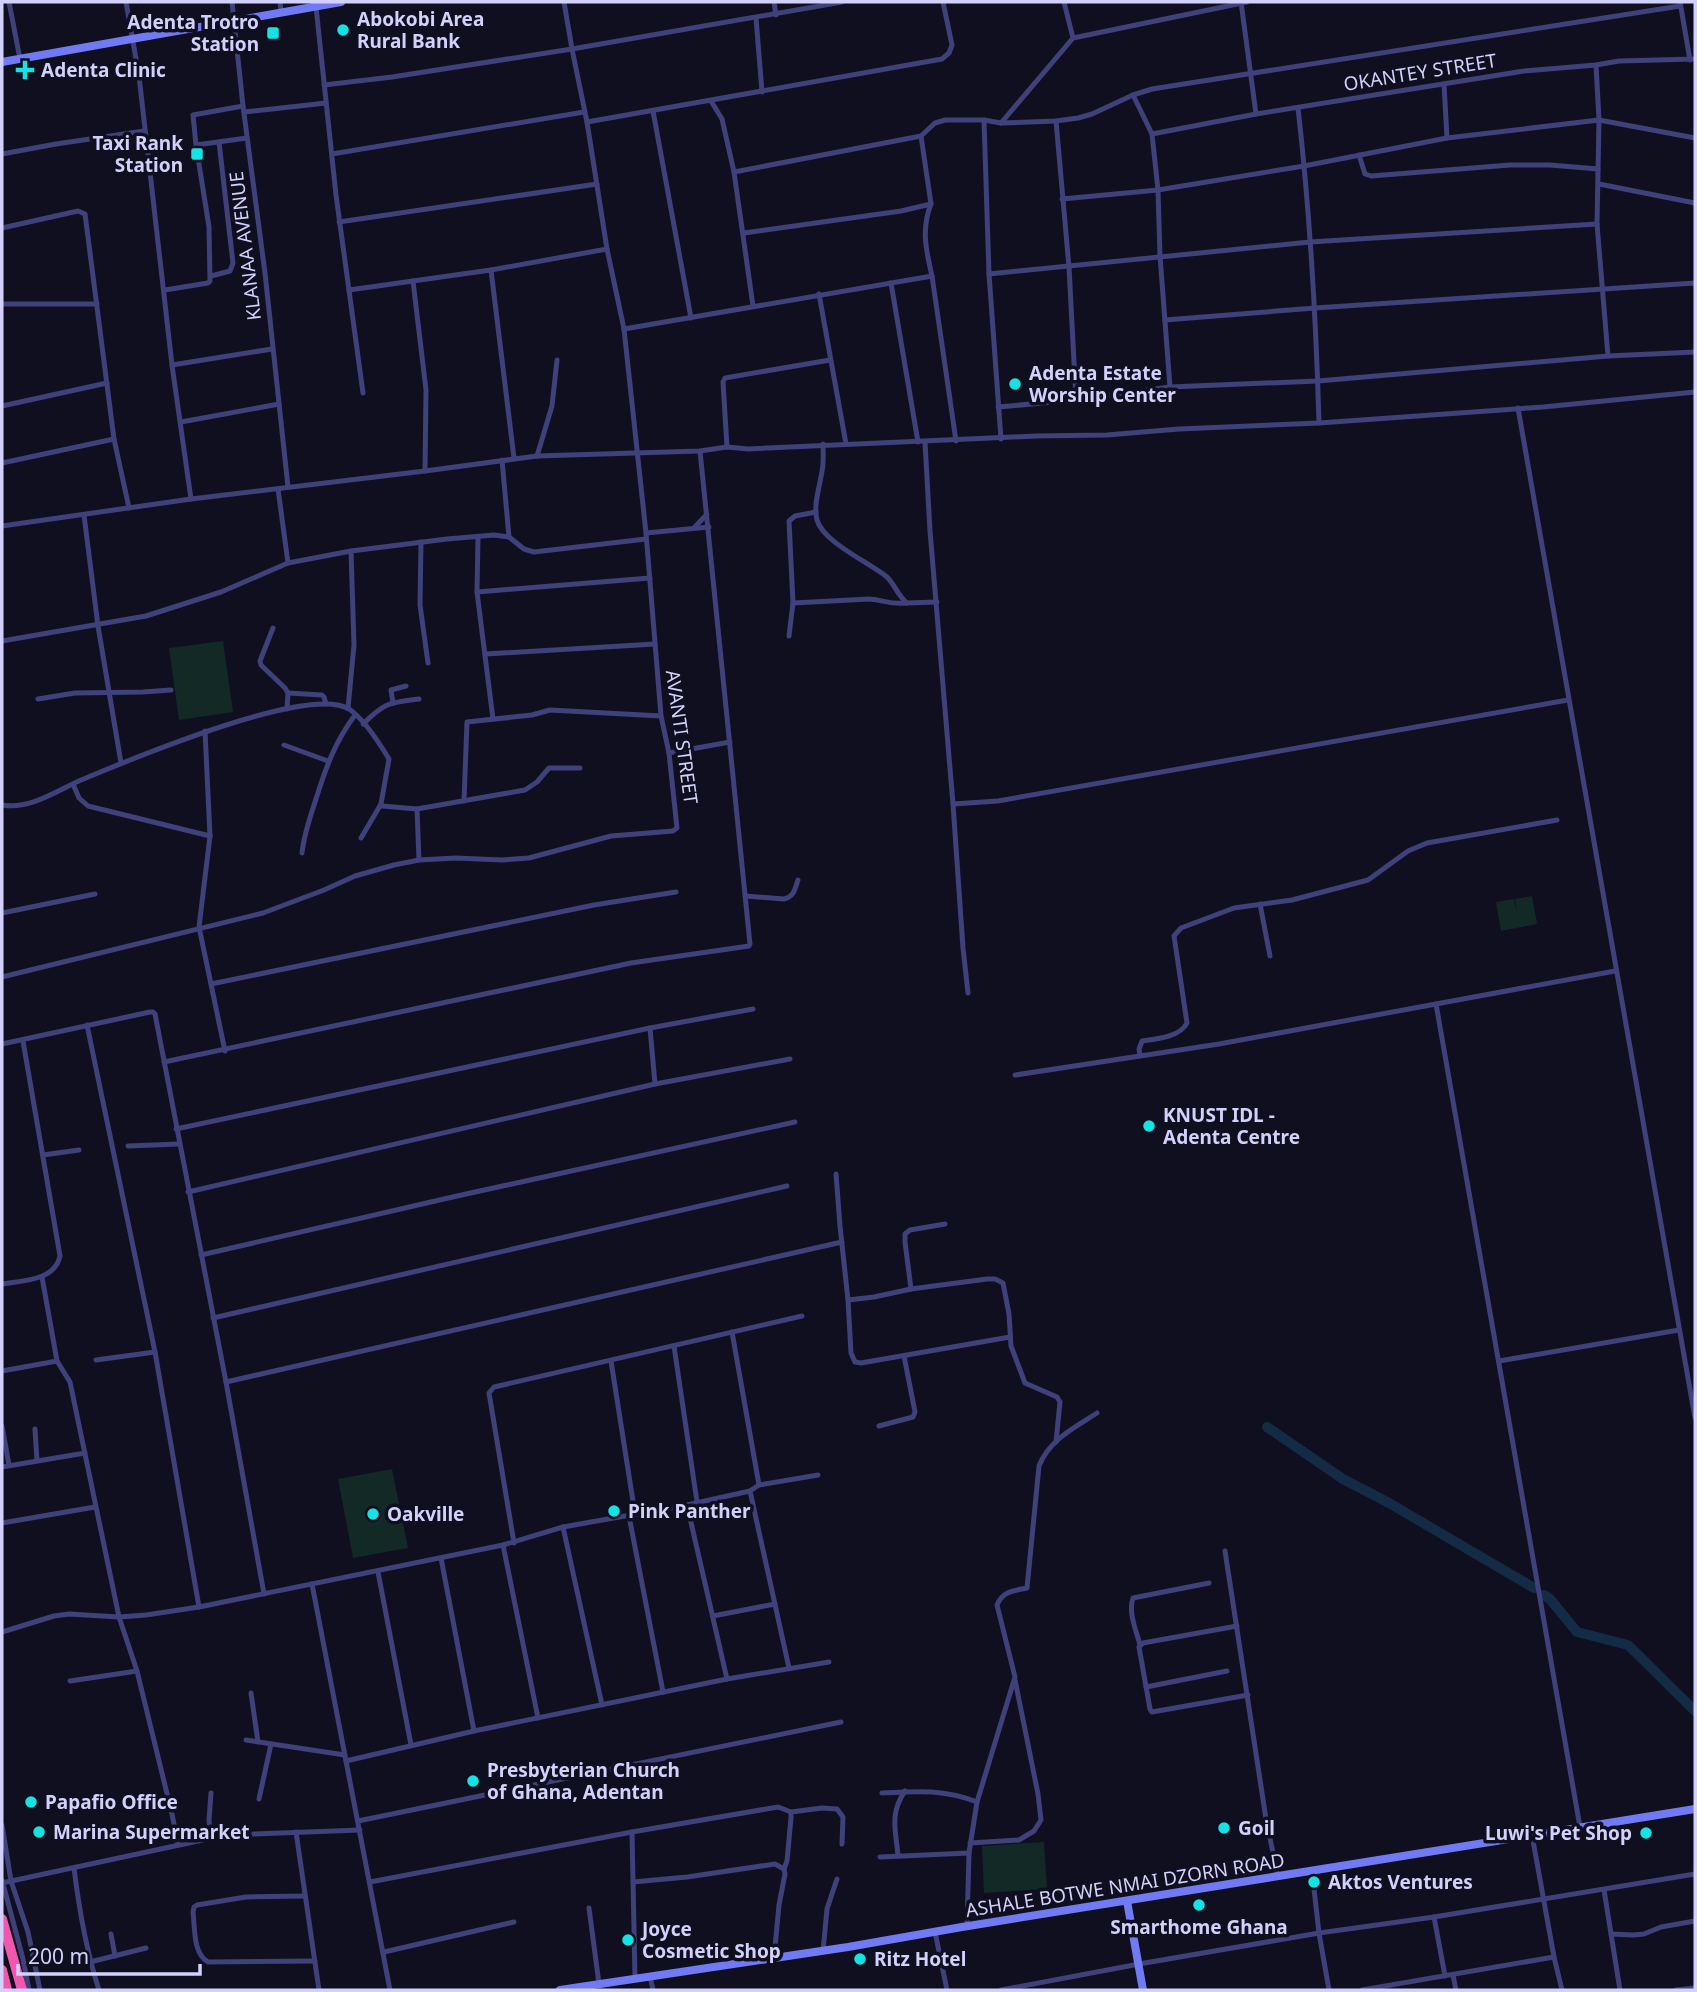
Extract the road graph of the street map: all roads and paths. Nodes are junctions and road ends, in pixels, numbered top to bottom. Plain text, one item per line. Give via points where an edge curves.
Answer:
1 (9, 2) edge
2 (127, 2) edge
3 (232, 2) edge
4 (280, 2) edge
5 (341, 2) edge
6 (564, 2) edge
7 (775, 2) edge
8 (842, 2) edge
9 (943, 2) edge
10 (1064, 2) edge
11 (1241, 2) edge
12 (1247, 2) edge
13 (1680, 4) edge
14 (316, 7) junction
15 (281, 12) junction
16 (776, 15) junction
17 (756, 18) junction
18 (235, 20) junction
19 (133, 37) junction
20 (1073, 38) junction
21 (572, 49) junction
22 (20, 59) junction
23 (1693, 60) edge
24 (2, 62) edge
25 (1596, 65) junction
26 (1252, 73) junction
27 (1444, 84) junction
28 (324, 86) junction
29 (762, 92) junction
30 (1133, 95) junction
31 (711, 101) junction
32 (326, 103) junction
33 (1298, 108) junction
34 (243, 109) junction
35 (653, 111) junction
36 (584, 112) junction
37 (1256, 114) junction
38 (984, 120) junction
39 (1599, 120) junction
40 (1056, 121) junction
41 (587, 122) junction
42 (1001, 123) junction
43 (144, 131) junction
44 (1152, 134) junction
45 (921, 136) junction
46 (247, 138) junction
47 (1447, 138) junction
48 (1695, 138) edge
49 (219, 142) junction
50 (196, 145) junction
51 (2, 154) edge
52 (331, 154) junction
53 (1359, 155) junction
54 (1304, 166) junction
55 (1598, 169) junction
56 (734, 172) junction
57 (597, 184) junction
58 (1599, 184) junction
59 (1158, 190) junction
60 (1062, 199) junction
61 (1695, 203) edge
62 (931, 204) junction
63 (339, 222) junction
64 (1597, 224) junction
65 (2, 228) edge
66 (744, 233) junction
67 (1310, 242) junction
68 (607, 249) junction
69 (1160, 256) junction
70 (1069, 267) junction
71 (491, 270) junction
72 (989, 274) junction
73 (211, 276) junction
74 (932, 276) junction
75 (413, 281) junction
76 (891, 282) junction
77 (1695, 283) edge
78 (165, 290) junction
79 (349, 290) junction
80 (1603, 291) junction
81 (819, 294) junction
82 (97, 303) junction
83 (2, 304) edge
84 (754, 306) junction
85 (1315, 308) junction
86 (691, 318) junction
87 (1165, 320) junction
88 (624, 329) junction
89 (272, 349) junction
90 (1695, 352) edge
91 (1608, 356) junction
92 (557, 360) dead end
93 (830, 360) junction
94 (172, 365) junction
95 (1318, 381) junction
96 (107, 383) junction
97 (1170, 387) junction
98 (1695, 391) edge
99 (363, 393) dead end
100 (1076, 400) junction
101 (279, 404) junction
102 (2, 406) edge
103 (998, 407) junction
104 (1518, 408) junction
105 (181, 422) junction
106 (1319, 423) junction
107 (114, 439) junction
108 (1001, 439) junction
109 (956, 441) junction
110 (918, 442) junction
111 (925, 442) junction
112 (824, 444) junction
113 (846, 444) junction
114 (727, 447) junction
115 (700, 451) junction
116 (638, 452) junction
117 (537, 456) junction
118 (514, 458) junction
119 (502, 460) junction
120 (2, 463) edge
121 (425, 471) junction
122 (288, 487) junction
123 (278, 489) junction
124 (191, 499) junction
125 (129, 508) junction
126 (816, 512) junction
127 (707, 514) junction
128 (84, 515) junction
129 (2, 526) edge
130 (709, 527) junction
131 (694, 528) junction
132 (646, 536) junction
133 (478, 537) junction
134 (509, 537) junction
135 (421, 542) junction
136 (351, 551) junction
137 (288, 563) junction
138 (650, 578) junction
139 (477, 592) junction
140 (937, 601) junction
141 (793, 603) junction
142 (907, 603) junction
143 (98, 625) junction
144 (273, 628) dead end
145 (789, 636) dead end
146 (2, 641) edge
147 (655, 644) junction
148 (486, 654) junction
149 (428, 663) dead end
150 (406, 685) dead end
151 (171, 690) dead end
152 (108, 693) junction
153 (288, 693) junction
154 (38, 699) dead end
155 (419, 699) dead end
156 (1568, 700) junction
157 (393, 703) junction
158 (326, 704) junction
159 (348, 708) junction
160 (287, 709) junction
161 (355, 715) junction
162 (661, 716) junction
163 (493, 719) junction
164 (363, 724) junction
165 (205, 731) junction
166 (730, 742) junction
167 (284, 746) dead end
168 (669, 754) junction
169 (328, 761) junction
170 (121, 763) junction
171 (580, 768) dead end
172 (73, 784) junction
173 (464, 801) junction
174 (381, 804) junction
175 (953, 804) junction
176 (2, 805) edge
177 (417, 809) junction
178 (1556, 820) dead end
179 (210, 836) junction
180 (361, 838) dead end
181 (302, 853) dead end
182 (419, 860) junction
183 (798, 880) dead end
184 (676, 892) dead end
185 (95, 894) dead end
186 (745, 896) junction
187 (1260, 904) junction
188 (2, 913) edge
189 (199, 927) junction
190 (1270, 956) dead end
191 (1615, 971) junction
192 (2, 978) edge
193 (212, 984) junction
194 (968, 993) dead end
195 (1436, 1004) junction
196 (753, 1009) dead end
197 (87, 1025) junction
198 (650, 1028) junction
199 (23, 1041) junction
200 (2, 1044) edge
201 (225, 1051) junction
202 (1140, 1056) junction
203 (790, 1059) dead end
204 (164, 1062) junction
205 (1015, 1075) dead end
206 (655, 1084) junction
207 (795, 1122) dead end
208 (176, 1129) junction
209 (179, 1144) junction
210 (128, 1146) dead end
211 (79, 1150) dead end
212 (43, 1155) junction
213 (836, 1174) dead end
214 (787, 1186) dead end
215 (188, 1192) junction
216 (945, 1224) dead end
217 (842, 1242) junction
218 (201, 1255) junction
219 (42, 1277) junction
220 (2, 1284) edge
221 (911, 1289) junction
222 (848, 1300) junction
223 (802, 1316) dead end
224 (213, 1318) junction
225 (1679, 1330) junction
226 (732, 1332) junction
227 (1010, 1337) junction
228 (674, 1346) junction
229 (155, 1352) junction
230 (904, 1356) junction
231 (96, 1360) dead end
232 (57, 1361) junction
233 (611, 1361) junction
234 (1499, 1361) junction
235 (2, 1371) edge
236 (226, 1382) junction
237 (1097, 1413) dead end
238 (1695, 1418) edge
239 (2, 1426) edge
240 (879, 1426) dead end
241 (35, 1429) dead end
242 (1056, 1442) junction
243 (85, 1453) junction
244 (37, 1461) junction
245 (9, 1465) junction
246 (2, 1467) edge
247 (818, 1475) dead end
248 (759, 1485) junction
249 (750, 1491) junction
250 (697, 1502) junction
251 (687, 1505) junction
252 (94, 1507) junction
253 (632, 1515) junction
254 (2, 1523) edge
255 (563, 1527) junction
256 (514, 1542) junction
257 (503, 1545) junction
258 (1225, 1551) dead end
259 (441, 1558) junction
260 (377, 1572) junction
261 (1209, 1583) dead end
262 (312, 1584) junction
263 (264, 1594) junction
264 (775, 1604) junction
265 (199, 1607) junction
266 (713, 1616) junction
267 (119, 1617) junction
268 (1237, 1626) junction
269 (2, 1632) edge
270 (1140, 1645) junction
271 (829, 1662) dead end
272 (789, 1668) junction
273 (137, 1671) junction
274 (1227, 1671) dead end
275 (1015, 1677) junction
276 (727, 1679) junction
277 (70, 1681) dead end
278 (1146, 1687) junction
279 (663, 1692) junction
280 (251, 1693) dead end
281 (1248, 1695) junction
282 (602, 1704) junction
283 (538, 1718) junction
284 (841, 1722) dead end
285 (474, 1731) junction
286 (246, 1740) dead end
287 (258, 1742) junction
288 (271, 1744) junction
289 (411, 1745) junction
290 (345, 1758) junction
291 (905, 1791) junction
292 (211, 1793) dead end
293 (882, 1793) dead end
294 (259, 1799) dead end
295 (977, 1802) junction
296 (1695, 1809) edge
297 (791, 1812) junction
298 (358, 1821) junction
299 (2, 1825) edge
300 (1580, 1827) junction
301 (360, 1830) junction
302 (296, 1832) junction
303 (632, 1832) junction
304 (1532, 1835) junction
305 (211, 1838) junction
306 (970, 1843) junction
307 (842, 1844) dead end
308 (178, 1845) junction
309 (969, 1853) junction
310 (898, 1856) junction
311 (880, 1857) dead end
312 (74, 1867) junction
313 (784, 1869) junction
314 (1312, 1871) junction
315 (1695, 1874) edge
316 (1278, 1877) junction
317 (838, 1879) dead end
318 (11, 1881) junction
319 (2, 1882) edge
320 (370, 1882) junction
321 (633, 1882) junction
322 (1604, 1890) junction
323 (305, 1896) junction
324 (1543, 1899) junction
325 (1127, 1901) junction
326 (589, 1908) dead end
327 (1434, 1917) junction
328 (2, 1919) edge
329 (1695, 1921) edge
330 (514, 1922) dead end
331 (967, 1926) junction
332 (935, 1931) junction
333 (1319, 1933) junction
334 (111, 1934) dead end
335 (1611, 1934) junction
336 (146, 1948) dead end
337 (823, 1951) junction
338 (384, 1952) junction
339 (115, 1956) junction
340 (1553, 1957) junction
341 (774, 1958) junction
342 (315, 1961) junction
343 (90, 1962) junction
344 (1139, 1964) junction
345 (2, 1970) edge
346 (1453, 1975) junction
347 (650, 1976) junction
348 (1446, 1976) junction
349 (635, 1978) junction
350 (596, 1986) edge
351 (1695, 1988) edge
352 (7, 1990) edge
353 (22, 1990) edge
354 (29, 1990) edge
355 (40, 1990) edge
356 (99, 1990) edge
357 (319, 1990) edge
358 (390, 1990) edge
359 (560, 1990) edge
360 (653, 1990) edge
361 (947, 1990) edge
362 (1001, 1990) edge
363 (1143, 1990) edge
364 (1329, 1990) edge
365 (1362, 1990) edge
366 (1455, 1990) edge
367 (1562, 1990) edge
368 (1620, 1990) edge
369 (1676, 1990) edge

1 - 22 street
2 - 19 street
3 - 18 street, KLANAA AVENUE
4 - 15 street
5 - 14 main road
6 - 21 street, AVANTI STREET
7 - 16 street
8 - 16 street
9 - 29 street via 952,45 942,59
10 - 20 street
11 - 12 street
11 - 20 street
11 - 26 street
13 - 23 street
13 - 26 street
14 - 15 main road
14 - 28 street
15 - 18 main road
16 - 17 street
17 - 21 street
17 - 29 street
18 - 19 main road
18 - 34 street, KLANAA AVENUE
19 - 22 main road
19 - 43 street
20 - 42 street
21 - 28 street
21 - 36 street, AVANTI STREET
22 - 24 main road
23 - 25 street, OKANTEY STREET
25 - 27 street, OKANTEY STREET
25 - 39 street
26 - 30 street
26 - 37 street
27 - 33 street, OKANTEY STREET
27 - 47 street
28 - 32 street
29 - 31 street
30 - 40 street via 1092,114
30 - 44 street
31 - 35 street
31 - 56 street via 722,119
32 - 34 street
32 - 52 street
33 - 37 street, OKANTEY STREET
33 - 54 street
34 - 46 street, KLANAA AVENUE
34 - 50 street via 193,115
35 - 41 street
35 - 86 street
36 - 41 street, AVANTI STREET
36 - 52 street
37 - 44 street, OKANTEY STREET
38 - 42 street
38 - 45 street via 945,120
38 - 72 street
39 - 47 street
39 - 48 street
39 - 55 street
40 - 42 street
40 - 60 street
41 - 57 street, AVANTI STREET
43 - 51 street
43 - 78 street
44 - 59 street
45 - 56 street
45 - 62 street
46 - 49 street
46 - 89 street, KLANAA AVENUE
47 - 53 street
49 - 50 street
49 - 73 street via 233,263 230,271
50 - 73 street via 209,227
52 - 63 street
53 - 54 street
53 - 55 street via 1365,174 1371,176 1510,165
54 - 59 street
54 - 67 street
55 - 58 street
56 - 66 street
57 - 63 street
57 - 68 street, AVANTI STREET
58 - 61 street
58 - 64 street
59 - 60 street
59 - 69 street
60 - 70 street
62 - 66 street
62 - 74 street via 924,231
63 - 79 street
64 - 67 street
64 - 80 street
65 - 82 street via 84,212
66 - 84 street
67 - 69 street
67 - 85 street
68 - 71 street
68 - 88 street, AVANTI STREET
69 - 70 street
69 - 87 street
70 - 72 street
70 - 100 street
71 - 75 street
71 - 118 street
72 - 103 street
73 - 78 street via 208,283
74 - 76 street
74 - 109 street
75 - 79 street
75 - 121 street via 426,390
76 - 81 street
76 - 110 street
77 - 80 street
78 - 94 street
79 - 99 street
80 - 85 street
80 - 91 street
81 - 84 street
81 - 93 street
82 - 83 street
82 - 96 street
84 - 86 street
85 - 87 street
85 - 95 street
86 - 88 street
87 - 97 street
88 - 116 street, AVANTI STREET
89 - 94 street
89 - 101 street, KLANAA AVENUE
90 - 91 street
91 - 95 street
92 - 117 street via 552,406
93 - 113 street
93 - 114 street via 726,378
94 - 105 street
95 - 97 street
95 - 106 street
96 - 102 street
96 - 107 street
97 - 100 street
98 - 104 street
100 - 103 street
101 - 105 street
101 - 122 street, KLANAA AVENUE
103 - 108 street
104 - 106 street
104 - 156 street
105 - 124 street
106 - 108 street
107 - 120 street
107 - 125 street
108 - 109 street
109 - 111 street
110 - 111 street
110 - 113 street
111 - 140 street
112 - 113 street
112 - 114 street
112 - 126 street
114 - 115 street
115 - 116 street
115 - 127 street
116 - 117 street
116 - 132 street, AVANTI STREET
117 - 118 street
118 - 119 street
119 - 121 street
119 - 134 street
121 - 122 street
122 - 123 street
123 - 124 street
123 - 137 street
124 - 125 street
125 - 128 street
126 - 141 street via 794,516 789,522
126 - 142 street via 817,523 832,539 888,578
127 - 130 street
127 - 131 street
128 - 129 street
128 - 143 street
130 - 131 street
130 - 166 street
131 - 132 street
132 - 134 street via 534,552
132 - 138 street, AVANTI STREET
133 - 134 street
133 - 135 street
133 - 139 street
135 - 136 street
135 - 149 street via 420,605
136 - 137 street
136 - 159 street via 354,645
137 - 143 street via 188,604
138 - 139 street
138 - 147 street, AVANTI STREET
139 - 148 street
140 - 142 street
140 - 175 street
141 - 142 street via 869,599
141 - 145 street
143 - 146 street
143 - 152 street
144 - 153 street via 260,661
147 - 148 street
147 - 162 street, AVANTI STREET
148 - 163 street
150 - 157 street via 391,690
151 - 152 street
152 - 154 street
152 - 170 street
153 - 158 street via 322,695
153 - 160 street
155 - 157 street
156 - 175 street via 998,801
156 - 191 street
157 - 164 street via 379,708
158 - 159 street
158 - 160 street
159 - 161 street
160 - 165 street
161 - 164 street
161 - 169 street
162 - 163 street via 550,710
162 - 168 street, AVANTI STREET
163 - 173 street via 467,723
164 - 174 street via 389,759
165 - 170 street
165 - 179 street
166 - 168 street
166 - 186 street
167 - 169 street
168 - 182 street, AVANTI STREET via 678,824 673,831 611,836 529,858
169 - 181 street via 304,833
170 - 172 street
171 - 173 street via 549,768 525,790
172 - 176 street via 29,804
172 - 179 street via 88,806
173 - 177 street
174 - 177 street
174 - 180 street
175 - 194 street
177 - 182 street
178 - 187 street via 1427,844 1408,851 1368,880
179 - 189 street
182 - 189 street, AVANTI STREET via 355,876 263,913
183 - 186 street via 789,898
184 - 193 street
185 - 188 street
186 - 201 street via 747,947 631,963
187 - 190 street
187 - 202 street via 1234,908 1181,928 1174,936 1187,1023 1178,1032 1142,1041
189 - 192 street, AVANTI STREET
189 - 193 street
191 - 195 street
191 - 225 street
193 - 201 street
195 - 202 street
195 - 234 street
196 - 198 street
197 - 199 street
197 - 204 street via 153,1012
197 - 229 street
198 - 206 street
198 - 208 street
199 - 200 street
199 - 212 street
201 - 204 street
202 - 205 street
203 - 206 street
204 - 208 street
206 - 215 street
207 - 218 street
208 - 209 street
209 - 210 street
209 - 215 street
211 - 212 street
212 - 219 street via 60,1256 56,1267
213 - 217 street
214 - 224 street
215 - 218 street
216 - 221 street via 905,1234
217 - 222 street
217 - 236 street
218 - 224 street
219 - 220 street
219 - 232 street
221 - 222 street
221 - 227 street via 995,1279 1003,1283
222 - 230 street via 855,1362
223 - 226 street
224 - 236 street
225 - 234 street
225 - 238 street
226 - 228 street
226 - 248 street
227 - 230 street
227 - 242 street via 1025,1383 1060,1402
228 - 233 street
228 - 250 street
229 - 231 street
229 - 265 street
230 - 240 street via 915,1412 913,1417
232 - 235 street
232 - 243 street via 70,1382
233 - 253 street
233 - 256 street via 489,1393
234 - 300 street
236 - 263 street
237 - 242 street
239 - 245 street
241 - 244 street
242 - 275 street via 1039,1466 1027,1588 1007,1592 997,1605
243 - 244 street
243 - 252 street
244 - 245 street
245 - 246 street
247 - 248 street
248 - 249 street
249 - 250 street
249 - 264 street
250 - 251 street
251 - 253 street
251 - 266 street
252 - 254 street
252 - 267 street
253 - 255 street
253 - 279 street
255 - 256 street
255 - 282 street
256 - 257 street
257 - 259 street
257 - 283 street
258 - 268 street
259 - 260 street
259 - 285 street
260 - 262 street
260 - 289 street
261 - 270 street via 1133,1598 1131,1612
262 - 263 street
262 - 290 street
263 - 265 street
264 - 266 street
264 - 272 street
265 - 267 street
266 - 276 street
267 - 269 street via 69,1614
267 - 273 street
268 - 270 street
268 - 281 street
270 - 278 street
271 - 272 street
272 - 276 street
273 - 277 street
273 - 308 street
274 - 278 street
275 - 295 street
275 - 306 street via 1041,1819 1034,1831 1019,1840
276 - 279 street
278 - 281 street via 1152,1712
279 - 282 street
280 - 287 street
281 - 316 street
282 - 283 street
283 - 285 street
284 - 298 street
285 - 289 street
286 - 287 street
287 - 288 street
288 - 290 street
288 - 294 street
289 - 290 street
290 - 298 street
291 - 293 street
291 - 295 street via 952,1793
291 - 310 street via 894,1813
292 - 305 street
295 - 306 street
296 - 300 main road, ASHALE BOTWE NMAI DZORN ROAD
297 - 303 street via 778,1807
297 - 307 street via 837,1809 843,1817
297 - 313 street
298 - 301 street
299 - 318 street
300 - 304 main road, ASHALE BOTWE NMAI DZORN ROAD
301 - 302 street
301 - 320 street
302 - 305 street
302 - 323 street
303 - 320 street
303 - 321 street
304 - 314 main road, ASHALE BOTWE NMAI DZORN ROAD
304 - 324 street
305 - 308 street
306 - 309 street
308 - 312 street
309 - 310 street
309 - 331 street
310 - 311 street
312 - 318 street
312 - 343 street
313 - 321 street via 775,1864
313 - 341 street
314 - 316 main road, ASHALE BOTWE NMAI DZORN ROAD
314 - 333 street
315 - 322 street
316 - 325 main road, ASHALE BOTWE NMAI DZORN ROAD
317 - 337 street via 827,1909
318 - 319 street
318 - 355 street
319 - 354 street
320 - 338 street
321 - 349 street
322 - 324 street
322 - 335 street
323 - 342 street
323 - 342 street via 246,1897 197,1905 198,1951 208,1962
324 - 327 street
324 - 340 street
325 - 331 main road, ASHALE BOTWE NMAI DZORN ROAD
325 - 344 main road
326 - 350 street
327 - 333 street
327 - 348 street
328 - 353 highway
329 - 335 street via 1644,1934
330 - 338 street
331 - 332 main road, ASHALE BOTWE NMAI DZORN ROAD
332 - 337 main road, ASHALE BOTWE NMAI DZORN ROAD
332 - 361 street
333 - 344 street
333 - 364 street
334 - 339 street
335 - 368 street
336 - 339 street
337 - 341 main road, ASHALE BOTWE NMAI DZORN ROAD
338 - 358 street
339 - 343 street
340 - 346 street
340 - 367 street
341 - 347 main road, ASHALE BOTWE NMAI DZORN ROAD
342 - 357 street
343 - 356 street
344 - 362 street
344 - 363 main road
345 - 352 highway
346 - 348 street
346 - 366 street
347 - 349 main road, ASHALE BOTWE NMAI DZORN ROAD
347 - 360 street
348 - 365 street
349 - 350 main road, ASHALE BOTWE NMAI DZORN ROAD
350 - 359 main road, ASHALE BOTWE NMAI DZORN ROAD
351 - 369 street

